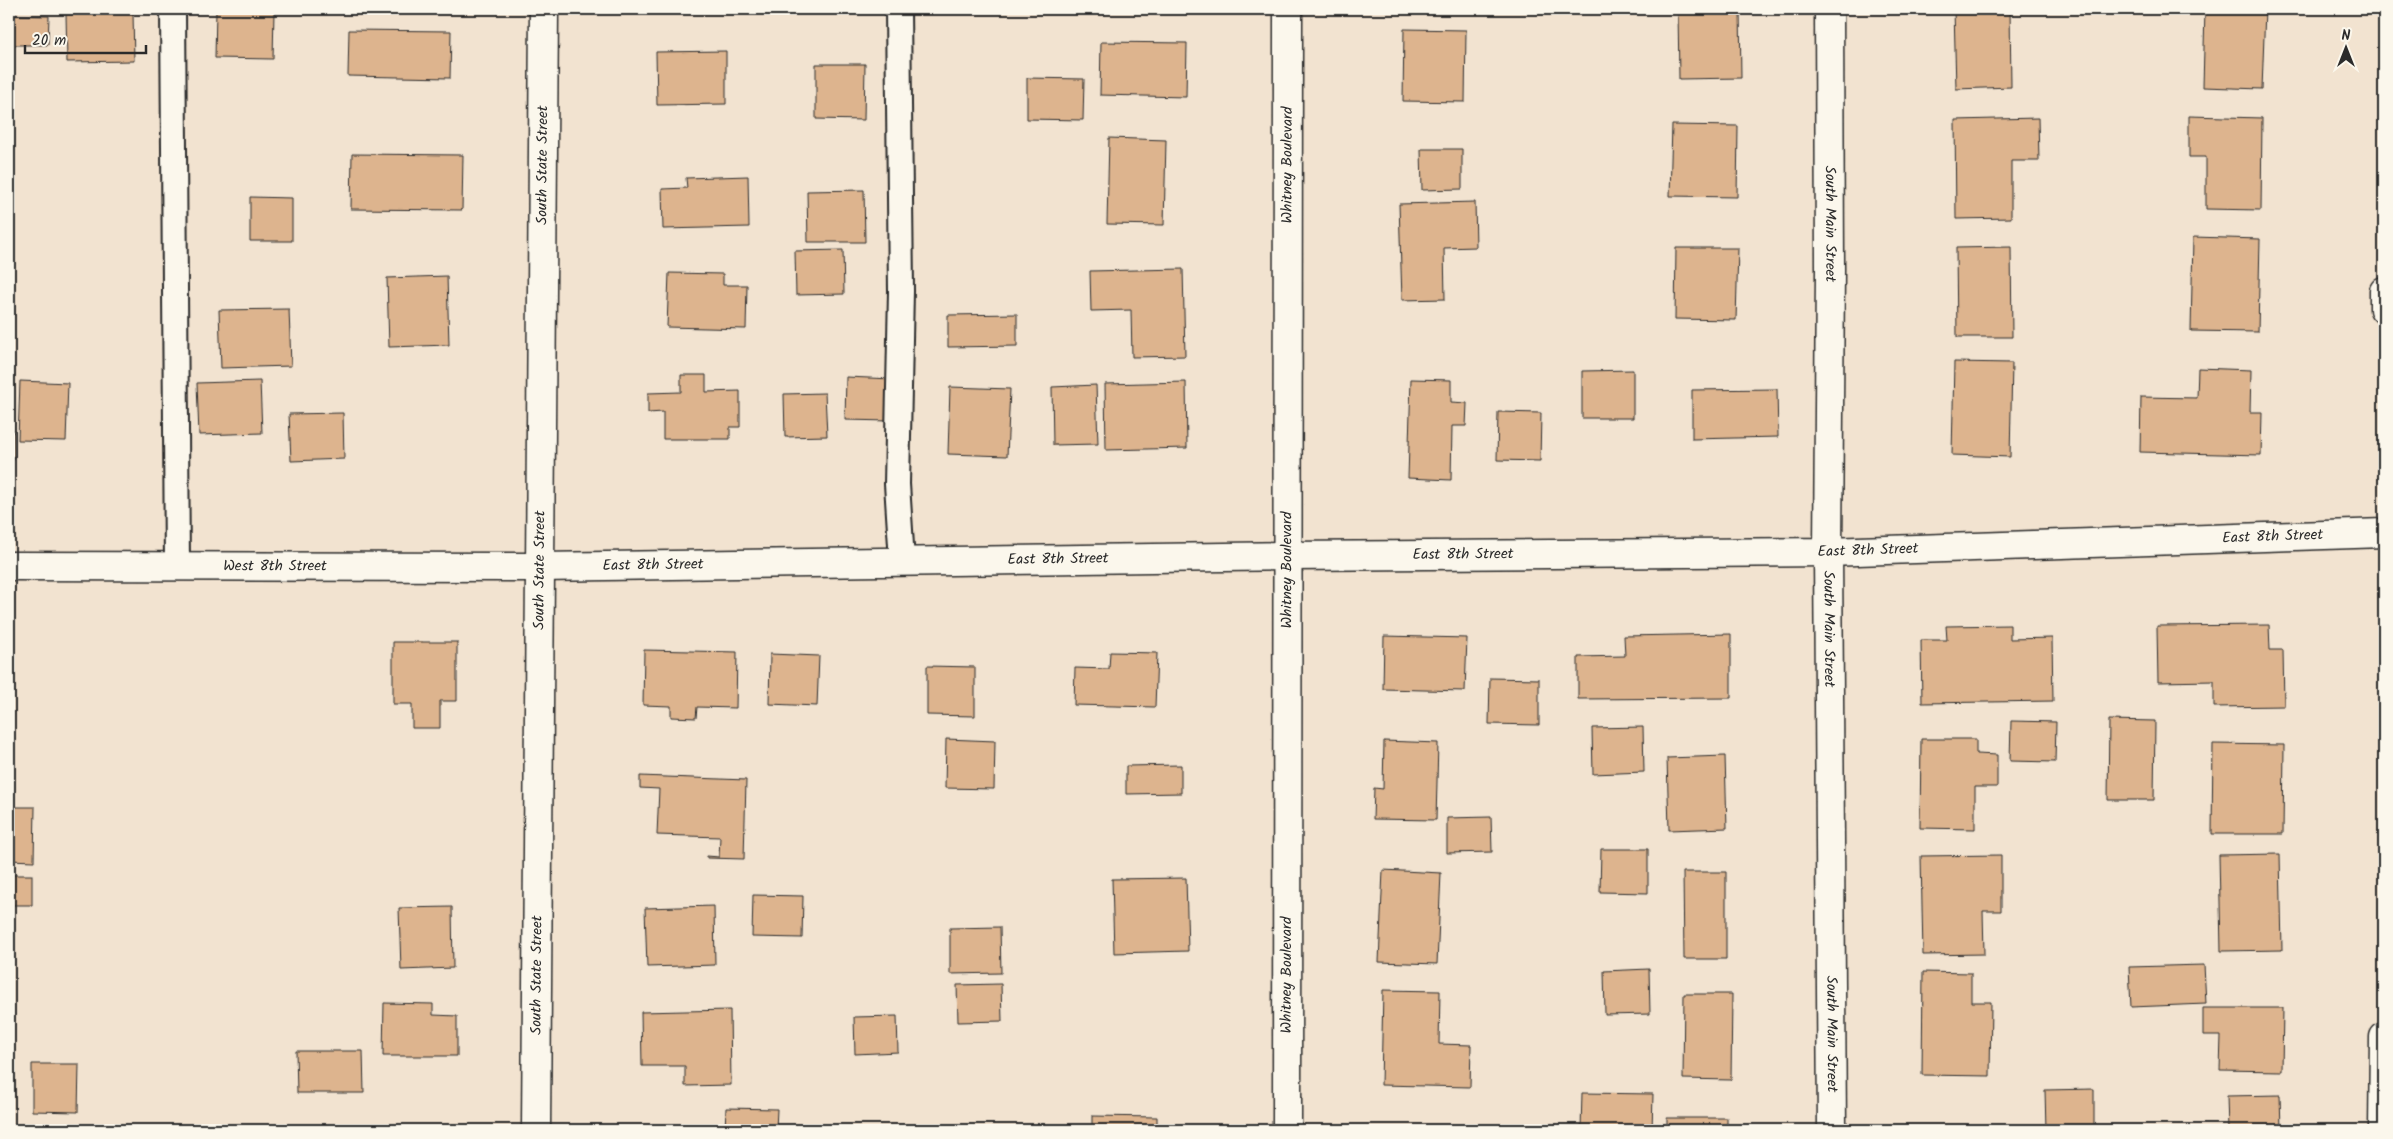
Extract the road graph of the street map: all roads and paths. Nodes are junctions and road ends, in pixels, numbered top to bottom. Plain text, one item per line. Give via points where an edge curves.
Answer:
1 (172, 9) edge
2 (544, 9) edge
3 (898, 9) edge
4 (1288, 9) edge
5 (1829, 9) edge
6 (2384, 291) edge
7 (2384, 300) edge
8 (2384, 309) edge
9 (2384, 533) edge
10 (1828, 552) junction
11 (1287, 556) junction
12 (902, 561) junction
13 (9, 566) edge
14 (177, 567) junction
15 (541, 567) junction
16 (2384, 1037) edge
17 (536, 1130) edge
18 (1288, 1130) edge
19 (1832, 1130) edge
20 (2383, 1130) edge

1 - 14 lane
2 - 15 street, South State Street
3 - 12 lane via 901,300 897,484
4 - 11 street, Whitney Boulevard
5 - 10 street, South Main Street
6 - 7 street
7 - 8 street
9 - 10 street, East 8th Street
10 - 11 street, East 8th Street
10 - 19 street, South Main Street
11 - 12 street, East 8th Street
11 - 18 street, Whitney Boulevard
12 - 15 street, East 8th Street
13 - 14 street, West 8th Street
14 - 15 street, West 8th Street
15 - 17 street, South State Street
16 - 20 street

